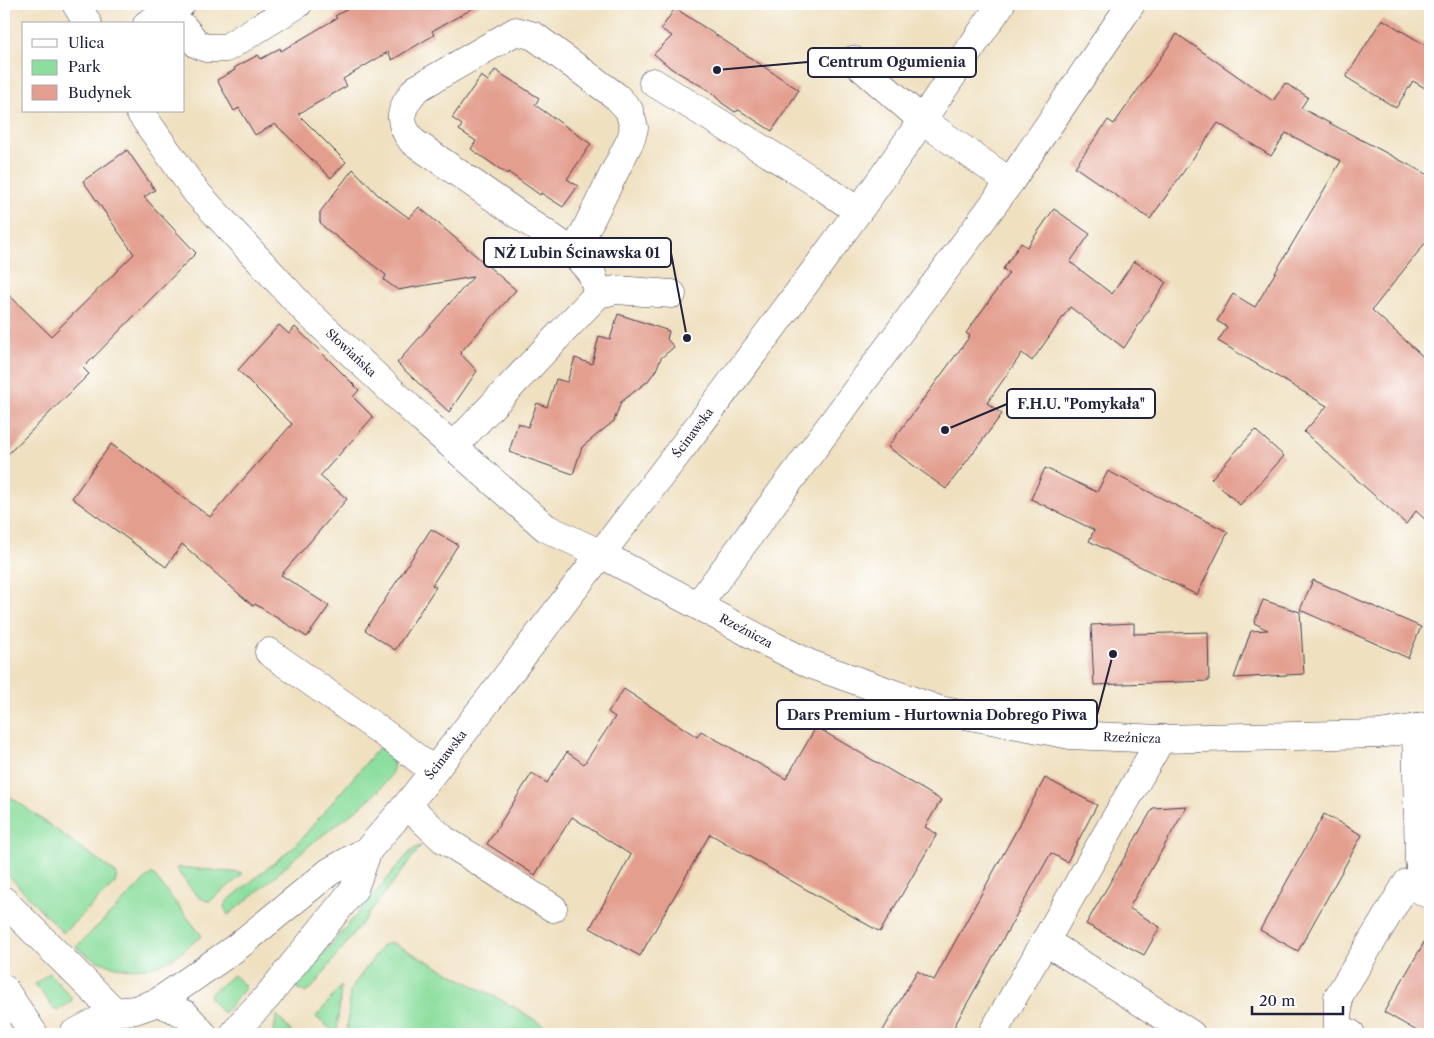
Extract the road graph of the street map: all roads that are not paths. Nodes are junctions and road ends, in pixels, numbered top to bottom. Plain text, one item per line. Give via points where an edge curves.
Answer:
1 (76, 4) edge
2 (298, 4) edge
3 (1001, 4) edge
4 (1131, 4) edge
5 (179, 16) edge
6 (87, 22) edge
7 (155, 22) edge
8 (185, 25) edge
9 (853, 60) dead end
10 (653, 82) dead end
11 (141, 112) edge
12 (922, 120) junction
13 (1010, 182) junction
14 (858, 211) junction
15 (574, 253) junction
16 (598, 294) junction
17 (672, 294) dead end
18 (454, 446) junction
19 (601, 554) junction
20 (698, 605) junction
21 (269, 652) dead end
22 (1423, 727) edge
23 (1161, 739) junction
24 (434, 771) junction
25 (407, 805) junction
26 (368, 850) junction
27 (1426, 893) edge
28 (4, 901) edge
29 (554, 908) dead end
30 (1045, 942) junction
31 (4, 989) edge
32 (268, 997) junction
33 (158, 1002) junction
34 (115, 1012) junction
35 (34, 1034) edge
36 (73, 1034) edge
37 (203, 1034) edge
38 (234, 1034) edge
39 (260, 1034) edge
40 (992, 1034) edge
41 (1191, 1034) edge
42 (1351, 1034) edge

1 - 6 street
2 - 8 street via 226,48 206,48 198,44
3 - 12 street, Ścinawska
4 - 13 street
5 - 7 street
9 - 12 street
10 - 14 street
11 - 18 street, Słowiańska via 196,192 305,310
12 - 13 street
12 - 14 street, Ścinawska
13 - 20 street
14 - 19 street, Ścinawska
15 - 15 street via 412,141 403,129 402,113 416,89 516,31 534,36 617,97 628,110 634,128
15 - 16 street via 592,274
16 - 17 street via 616,290
16 - 18 street
18 - 19 street, Słowiańska via 546,528
19 - 20 street, Rzeźnicza
19 - 24 street, Ścinawska
20 - 23 street, Rzeźnicza via 810,664 938,710 1070,735
21 - 24 street
22 - 23 street, Rzeźnicza via 1379,734
22 - 27 street via 1419,860
23 - 30 street
24 - 25 street, Ścinawska
25 - 26 street, Ścinawska
25 - 29 street via 443,839
26 - 32 street, Ścinawska via 354,889
26 - 33 street, Ścinawska via 329,872 237,946
27 - 42 street via 1407,883 1338,997 1338,1027
28 - 34 street
30 - 40 street
30 - 41 street
31 - 35 street
32 - 38 street, Ścinawska
32 - 39 street
33 - 34 street, Ścinawska via 135,1010
33 - 37 street via 185,1014
34 - 36 street, Ścinawska

